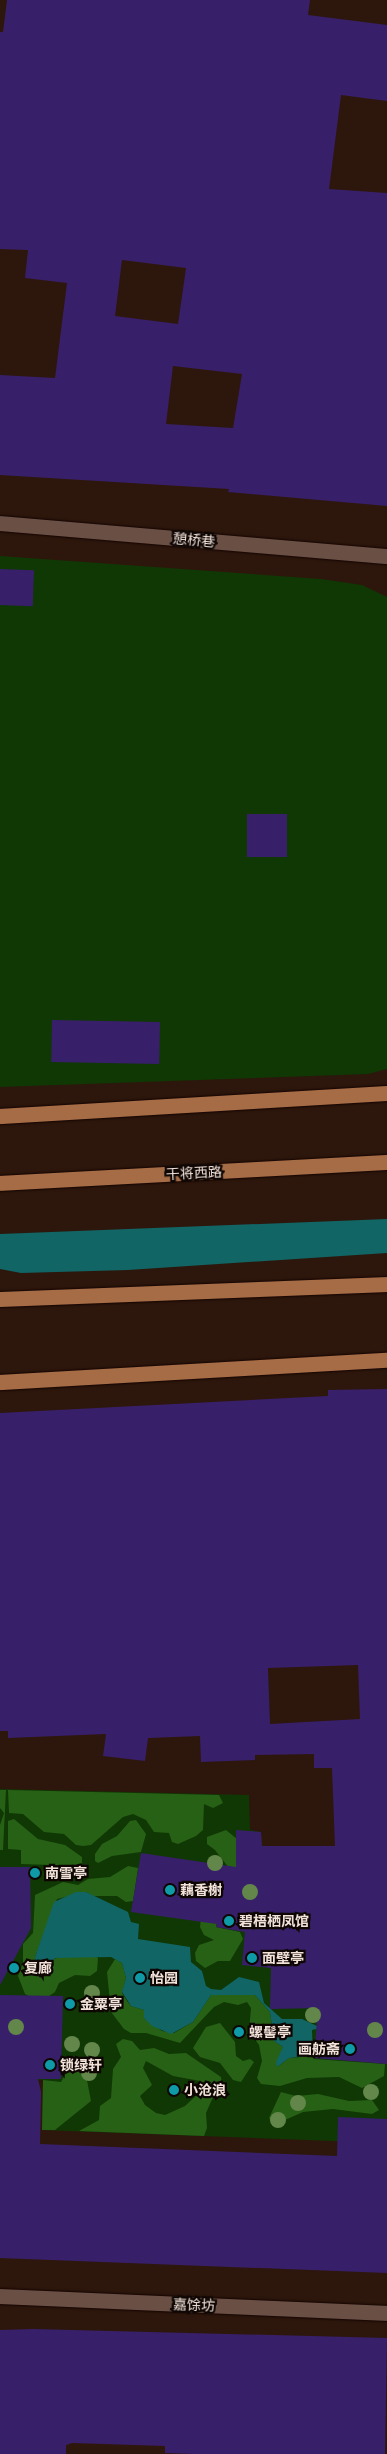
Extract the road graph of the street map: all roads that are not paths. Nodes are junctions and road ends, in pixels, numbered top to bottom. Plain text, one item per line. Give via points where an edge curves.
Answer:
1 (0, 523) edge
2 (387, 556) edge
3 (387, 1093) edge
4 (0, 1116) edge
5 (387, 1162) edge
6 (0, 1183) edge
7 (387, 1284) edge
8 (0, 1300) edge
9 (387, 1360) edge
10 (0, 1382) edge
11 (0, 2296) edge
12 (387, 2313) edge

1 - 2 street, 憩桥巷
3 - 4 main road
5 - 6 main road, 干将西路
7 - 8 main road
9 - 10 main road
11 - 12 street, 嘉馀坊

